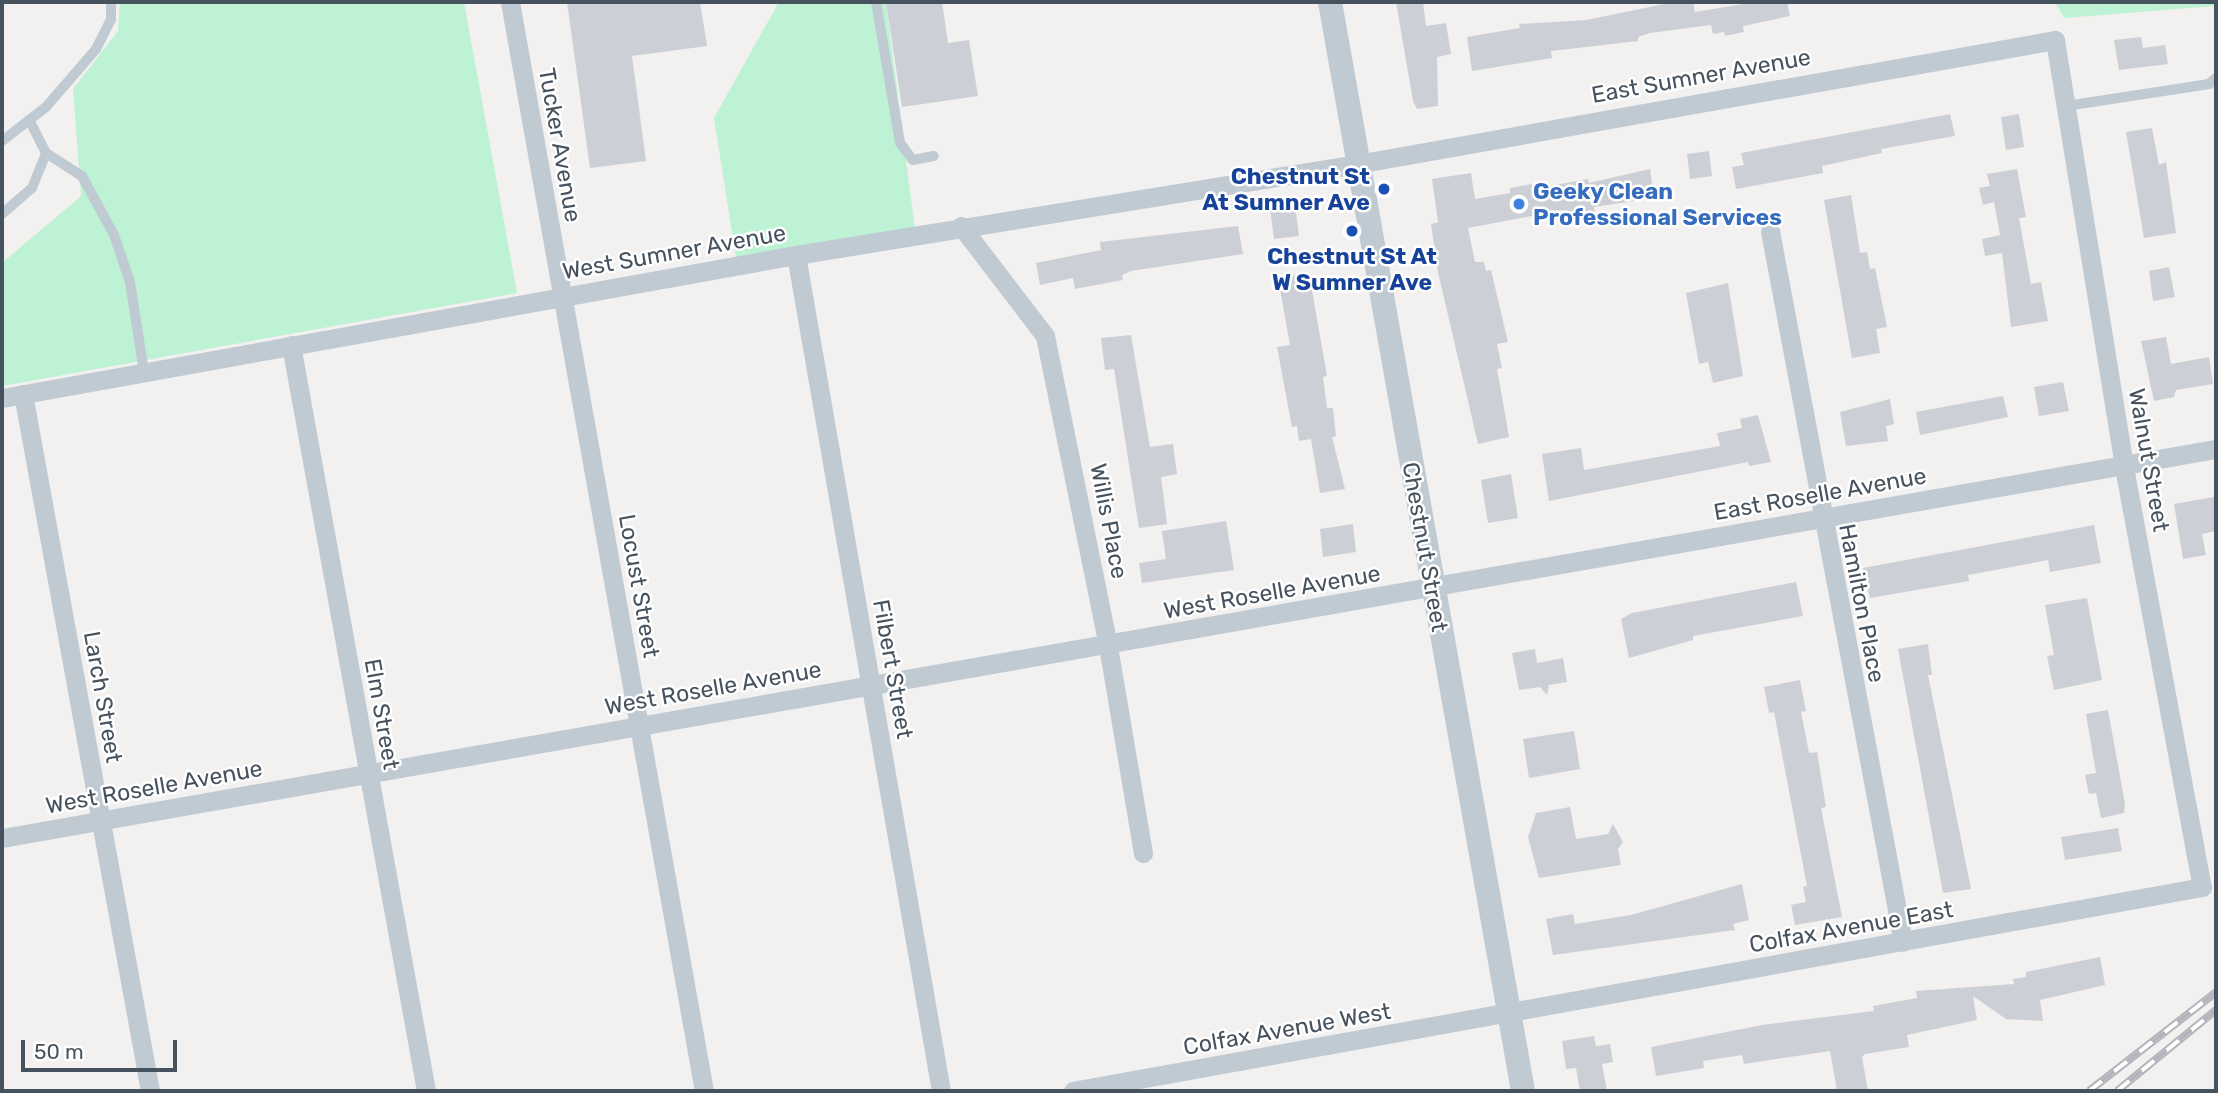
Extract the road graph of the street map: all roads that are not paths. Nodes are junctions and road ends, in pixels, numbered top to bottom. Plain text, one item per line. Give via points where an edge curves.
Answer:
1 (111, 2) edge
2 (510, 2) edge
3 (876, 2) edge
4 (1329, 2) edge
5 (2055, 40) joint
6 (2216, 78) edge
7 (2066, 106) junction
8 (29, 120) junction
9 (2, 141) edge
10 (46, 153) junction
11 (934, 156) dead end
12 (1357, 164) junction
13 (2, 214) edge
14 (961, 226) junction
15 (1770, 231) dead end
16 (796, 255) junction
17 (562, 296) junction
18 (291, 345) junction
19 (144, 372) junction
20 (23, 394) junction
21 (2, 398) edge
22 (2216, 449) edge
23 (2124, 463) junction
24 (1821, 519) junction
25 (1433, 588) junction
26 (1108, 646) junction
27 (871, 686) junction
28 (639, 725) junction
29 (368, 773) junction
30 (101, 821) junction
31 (2, 838) edge
32 (1143, 853) dead end
33 (2202, 887) joint
34 (1903, 942) junction
35 (1509, 1014) junction
36 (1182, 1082) edge
37 (150, 1091) edge
38 (426, 1091) edge
39 (704, 1091) edge
40 (941, 1091) edge
41 (1073, 1091) edge
42 (1523, 1091) edge

1 - 8 lane via 111,20 96,49
2 - 17 street, Tucker Avenue
3 - 11 lane via 900,143 913,160
4 - 12 street, Chestnut Street
5 - 7 street, Walnut Street
5 - 12 street, East Sumner Avenue
6 - 7 lane via 2209,84
7 - 23 street, Walnut Street
8 - 9 lane
8 - 10 lane
10 - 13 lane via 32,188
10 - 19 lane via 82,176 114,235 130,282
12 - 14 street, West Sumner Avenue
12 - 25 street, Chestnut Street
14 - 16 street, West Sumner Avenue
14 - 26 street, Willis Place via 1045,336
15 - 24 street, Hamilton Place
16 - 17 street, West Sumner Avenue
16 - 27 street, Filbert Street
17 - 18 street, West Sumner Avenue
17 - 28 street, Locust Street
18 - 19 street, West Sumner Avenue
18 - 29 street, Elm Street
19 - 20 street, West Sumner Avenue
20 - 21 street, West Sumner Avenue
20 - 30 street, Larch Street
22 - 23 street, East Roselle Avenue
23 - 24 street, East Roselle Avenue
23 - 33 street, Walnut Street
24 - 25 street, East Roselle Avenue
24 - 34 street, Hamilton Place
25 - 26 street, West Roselle Avenue
25 - 35 street, Chestnut Street
26 - 27 street, West Roselle Avenue
26 - 32 street, Willis Place
27 - 28 street, West Roselle Avenue
27 - 40 street, Filbert Street
28 - 29 street, West Roselle Avenue
28 - 39 street, Locust Street
29 - 30 street, West Roselle Avenue
29 - 38 street, Elm Street
30 - 31 street, West Roselle Avenue
30 - 37 street, Larch Street
33 - 34 street, Colfax Avenue East
34 - 35 street, Colfax Avenue East
35 - 36 street, Colfax Avenue West
35 - 42 street, Chestnut Street
36 - 41 street, Colfax Avenue West

